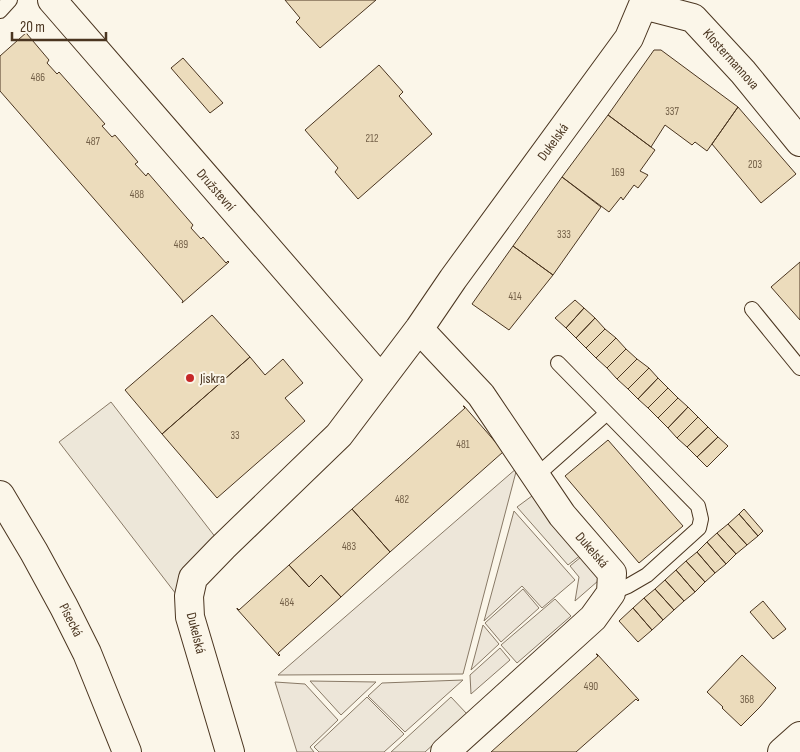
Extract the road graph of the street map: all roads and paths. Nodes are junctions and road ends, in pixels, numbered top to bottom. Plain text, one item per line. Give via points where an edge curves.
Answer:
1 (10, 0) edge
2 (52, 0) edge
3 (642, 2) edge
4 (0, 11) edge
5 (800, 142) edge
6 (752, 309) dead end
7 (419, 330) junction
8 (558, 363) dead end
9 (800, 368) edge
10 (381, 379) junction
11 (606, 413) junction
12 (536, 476) junction
13 (0, 495) edge
14 (0, 516) edge
15 (34, 552) junction
16 (611, 593) junction
17 (800, 736) edge
18 (127, 752) edge
19 (230, 752) edge
20 (445, 752) edge
21 (782, 752) edge

1 - 4 lane
2 - 10 street, Družstevní
3 - 5 street, Klostermannova via 693,18 743,72
3 - 7 street, Dukelská via 629,38
6 - 9 lane
7 - 10 street, Dukelská
7 - 12 street, Dukelská via 481,395
8 - 11 lane
10 - 19 street, Dukelská via 338,435 193,578 189,596 190,617
11 - 12 lane
11 - 16 lane via 698,506 701,519 699,528 648,575
12 - 16 street, Dukelská via 562,515 612,573
13 - 15 street, Písecká
14 - 15 street
15 - 18 street, Písecká via 87,653
16 - 20 street via 593,618
17 - 21 street

